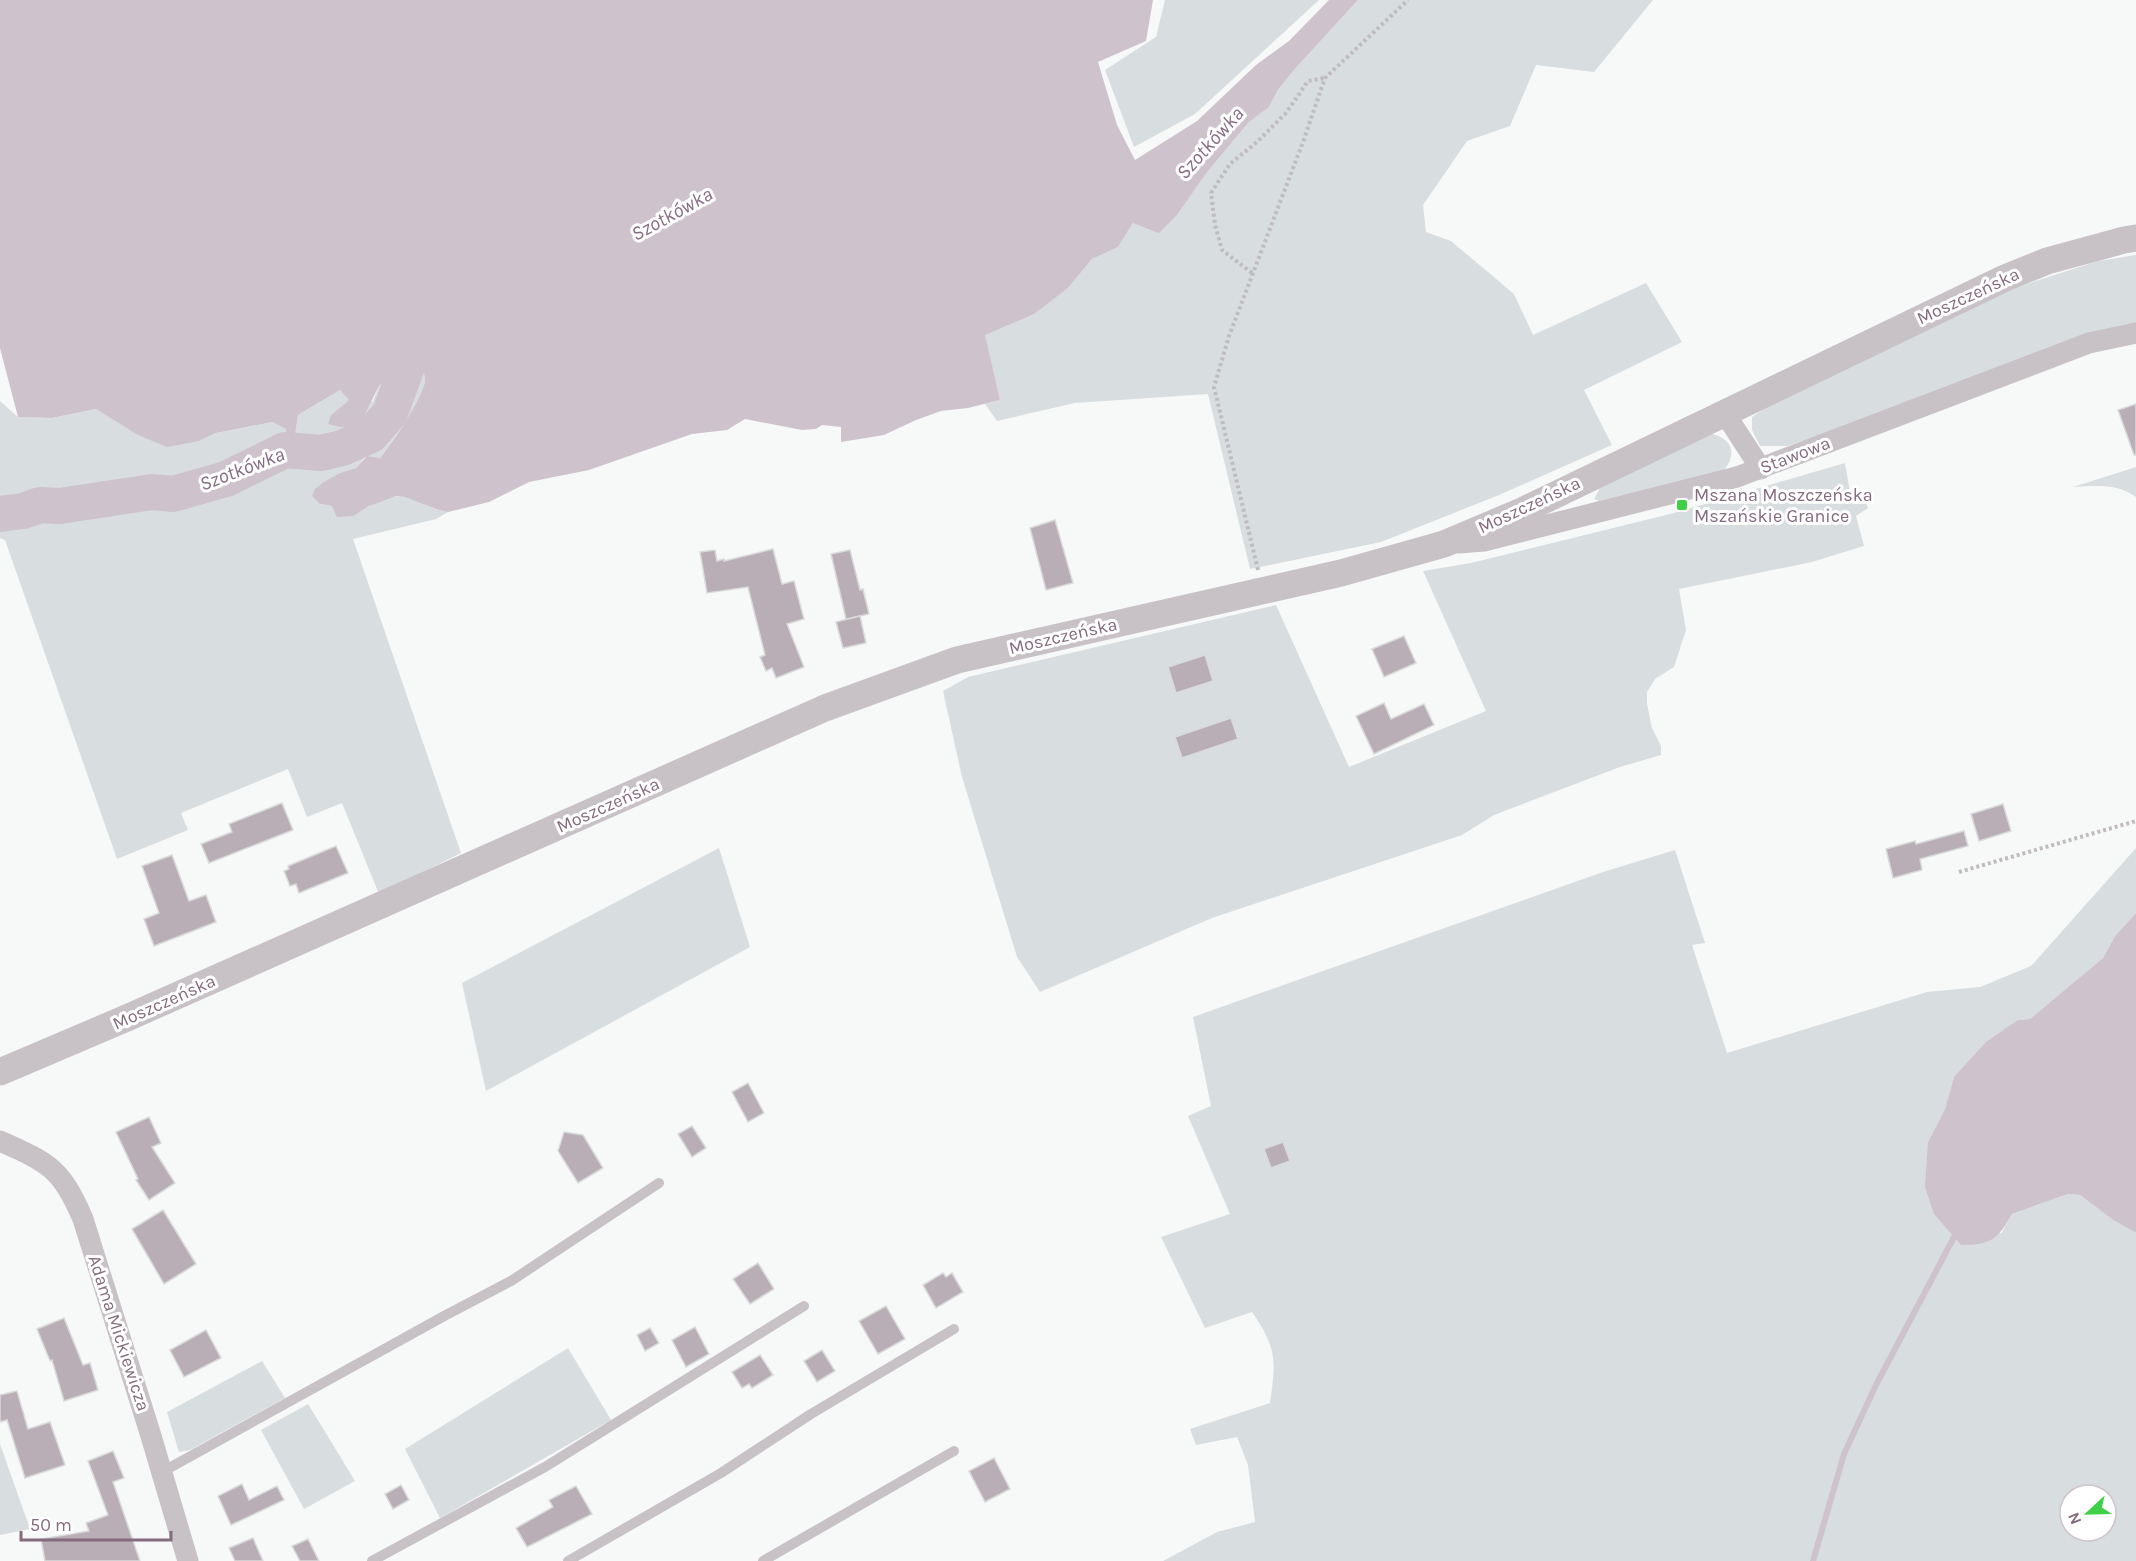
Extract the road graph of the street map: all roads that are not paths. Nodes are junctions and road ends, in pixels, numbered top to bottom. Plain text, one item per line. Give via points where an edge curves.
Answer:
1 (2136, 238) edge
2 (2136, 333) edge
3 (1724, 412) junction
4 (1761, 469) junction
5 (1444, 543) junction
6 (0, 1072) edge
7 (0, 1141) edge
8 (659, 1184) dead end
9 (804, 1306) dead end
10 (954, 1329) dead end
11 (954, 1451) dead end
12 (162, 1472) junction
13 (188, 1561) edge
14 (372, 1561) edge
15 (568, 1561) edge
16 (763, 1561) edge

1 - 3 street, Moszczeńska via 2082,250 2005,278
2 - 4 street, Stawowa via 2089,343
3 - 4 street
3 - 5 street, Moszczeńska via 1521,511
4 - 5 street, Stawowa via 1484,541
5 - 6 street, Moszczeńska via 1341,573 957,660 825,708
7 - 12 street, Adama Mickiewicza via 37,1158 54,1171 75,1202
8 - 12 lane via 510,1281
9 - 14 lane via 545,1467
10 - 15 lane via 721,1473
11 - 16 lane
12 - 13 street, Adama Mickiewicza

